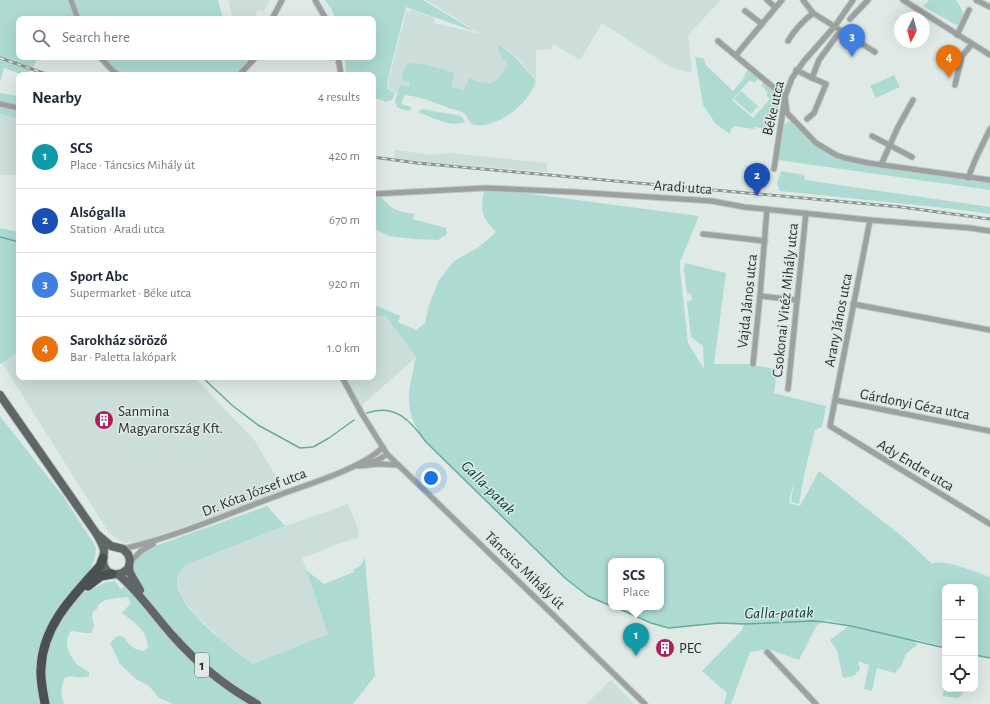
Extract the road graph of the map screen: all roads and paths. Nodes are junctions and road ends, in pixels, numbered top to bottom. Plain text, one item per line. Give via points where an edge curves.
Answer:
1 (71, 0) edge
2 (282, 0) edge
3 (316, 0) edge
4 (767, 0) edge
5 (782, 0) edge
6 (803, 0) edge
7 (853, 0) edge
8 (868, 0) edge
9 (903, 0) edge
10 (976, 0) edge
11 (775, 7) junction
12 (990, 7) edge
13 (969, 10) dead end
14 (745, 11) dead end
15 (814, 13) junction
16 (77, 16) edge
17 (274, 16) edge
18 (324, 16) edge
19 (850, 19) dead end
20 (762, 24) junction
21 (835, 26) junction
22 (838, 34) dead end
23 (957, 35) junction
24 (718, 41) dead end
25 (788, 41) dead end
26 (972, 44) junction
27 (875, 52) dead end
28 (736, 55) junction
29 (990, 55) edge
30 (103, 60) edge
31 (253, 60) edge
32 (338, 60) edge
33 (796, 70) junction
34 (114, 72) edge
35 (242, 72) edge
36 (340, 72) edge
37 (812, 78) junction
38 (955, 85) dead end
39 (785, 98) junction
40 (913, 100) dead end
41 (0, 104) edge
42 (16, 107) edge
43 (807, 119) dead end
44 (990, 129) edge
45 (872, 136) dead end
46 (889, 146) junction
47 (912, 157) dead end
48 (881, 165) junction
49 (774, 169) dead end
50 (968, 178) junction
51 (990, 180) edge
52 (376, 194) edge
53 (767, 209) junction
54 (806, 213) junction
55 (870, 220) junction
56 (990, 231) edge
57 (703, 234) dead end
58 (765, 241) junction
59 (760, 296) junction
60 (796, 300) junction
61 (854, 304) junction
62 (990, 330) edge
63 (753, 364) dead end
64 (344, 380) edge
65 (788, 389) dead end
66 (0, 395) edge
67 (835, 400) junction
68 (830, 426) joint
69 (990, 431) edge
70 (383, 447) junction
71 (387, 454) junction
72 (365, 465) junction
73 (398, 465) junction
74 (355, 466) junction
75 (990, 524) edge
76 (96, 533) junction
77 (161, 540) junction
78 (119, 548) junction
79 (103, 558) junction
80 (130, 564) junction
81 (115, 574) junction
82 (77, 594) junction
83 (156, 615) junction
84 (767, 652) dead end
85 (45, 704) edge
86 (257, 704) edge
87 (645, 704) edge
88 (816, 704) edge

1 - 16 street
2 - 17 street
3 - 18 street
4 - 11 street
5 - 11 street
6 - 15 street
7 - 21 street, Béke utca
8 - 19 street
9 - 23 street
10 - 12 street
11 - 20 street
13 - 23 street
14 - 20 street
15 - 21 street
15 - 25 street via 803,21
20 - 28 street
21 - 27 street
21 - 33 street, Béke utca
22 - 37 street via 819,60
23 - 26 street
24 - 28 street
26 - 29 street
26 - 38 street via 962,56
28 - 39 street
30 - 34 street
31 - 35 street
32 - 36 street
33 - 37 street
33 - 39 street, Béke utca
37 - 43 street via 826,84 814,113
39 - 48 street via 787,113 816,143 845,158
39 - 49 street, Béke utca
40 - 46 street
41 - 42 street
44 - 50 street
45 - 46 street
46 - 47 street
46 - 48 street
48 - 50 street
50 - 51 street
52 - 53 street, Aradi utca via 485,188 703,200
53 - 54 street, Aradi utca
53 - 58 street, Vajda János utca
54 - 55 street, Aradi utca
54 - 60 street, Csokonai Vitéz Mihály utca
55 - 56 street, Aradi utca
55 - 61 street, Arany János utca
57 - 58 street, Vajda János utca
58 - 59 street, Vajda János utca
59 - 60 street
59 - 63 street, Vajda János utca
60 - 65 street, Csokonai Vitéz Mihály utca
61 - 62 street
61 - 67 street, Arany János utca
64 - 70 street, Táncsics Mihály út via 363,417
66 - 76 main road, 1
67 - 68 street, Arany János utca
67 - 69 street, Gárdonyi Géza utca
68 - 75 street, Ady Endre utca
70 - 71 street, Táncsics Mihály út
70 - 74 street, Dr. Kóta József utca
71 - 72 street, Dr. Kóta József utca
71 - 73 street, Táncsics Mihály út
72 - 73 street, Dr. Kóta József utca
72 - 74 street, Dr. Kóta József utca
73 - 87 street, Táncsics Mihály út
74 - 77 street, Dr. Kóta József utca
76 - 78 main road, 1 via 111,546
76 - 79 main road, 1 via 104,550
77 - 78 street
77 - 80 street via 141,551
78 - 79 main road via 108,550
78 - 80 main road, 1 via 128,554
79 - 81 main road, 1 via 105,568
79 - 82 highway via 100,566
80 - 81 main road via 124,572
80 - 83 main road, 1 via 133,581
81 - 82 highway via 100,576
81 - 83 main road, 1 via 127,582
82 - 85 highway via 55,620 45,642 41,668
83 - 86 main road, 1 via 173,637 202,664
84 - 88 street

